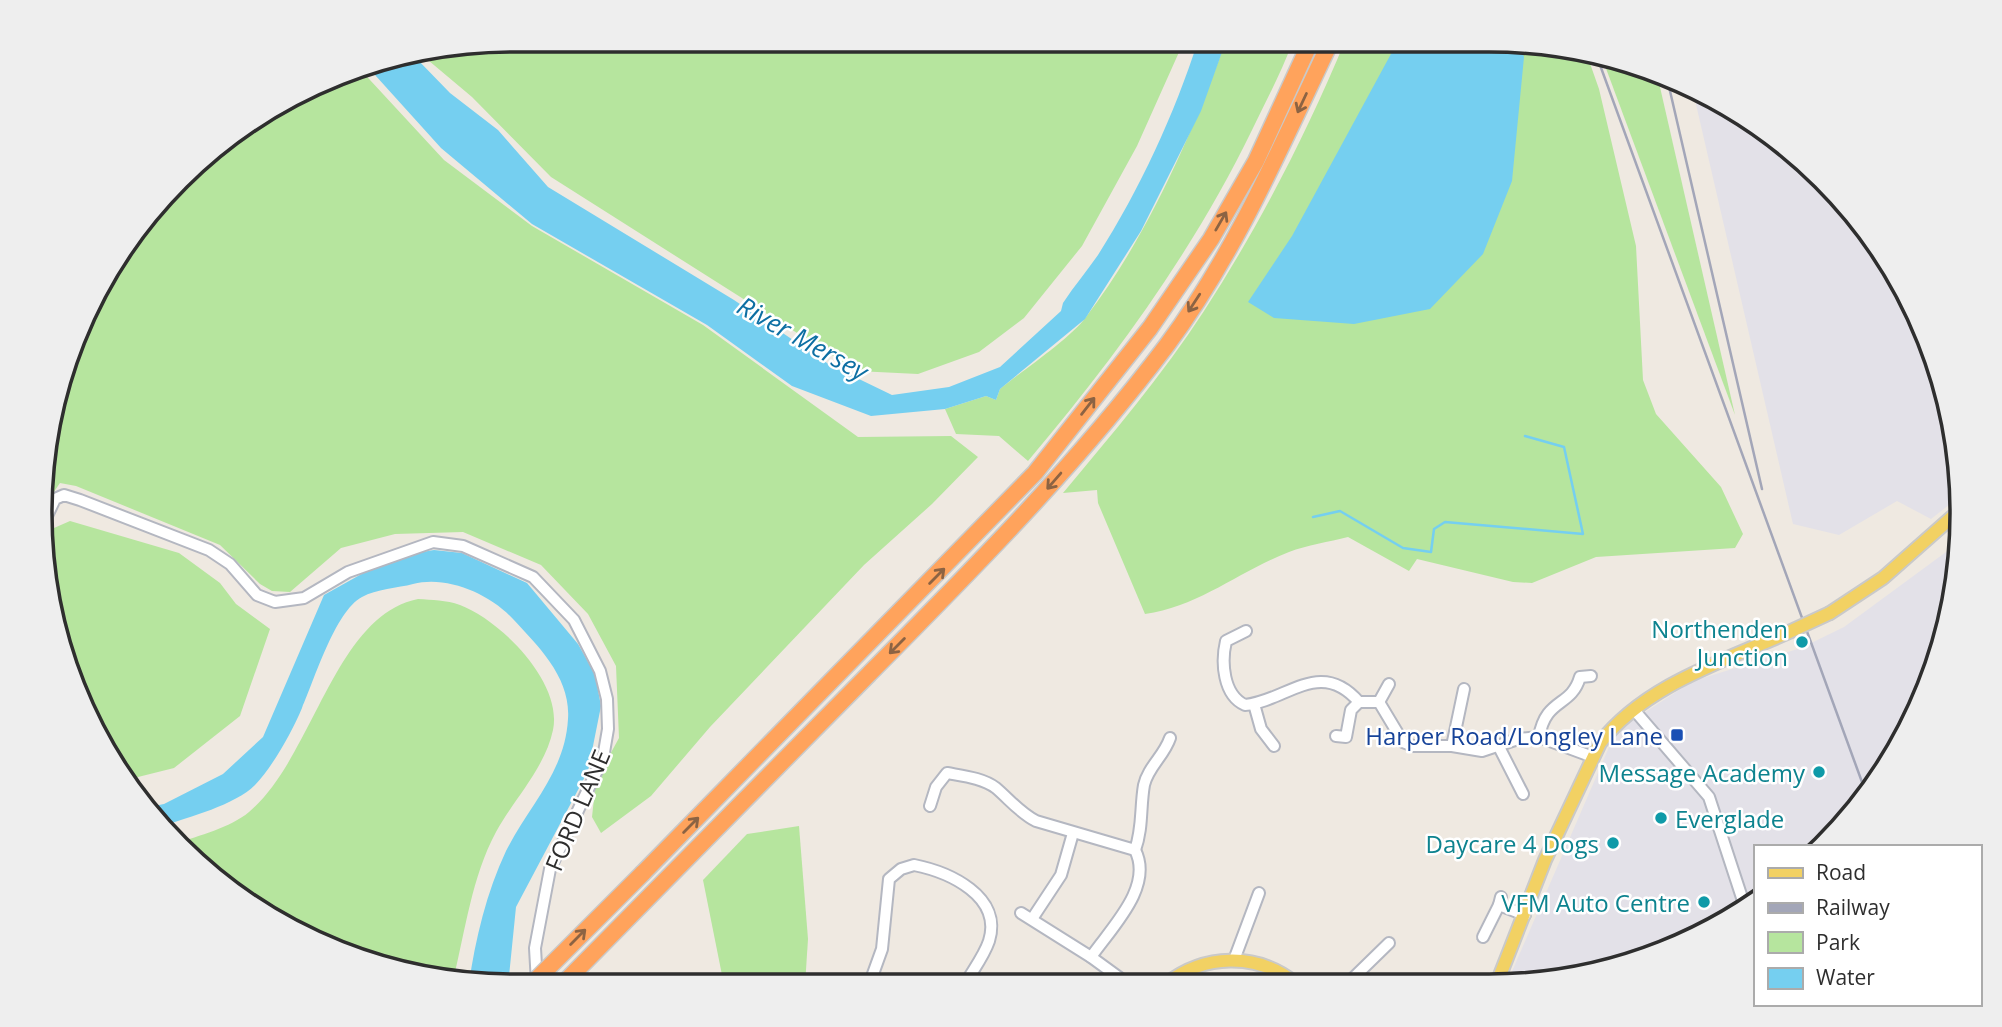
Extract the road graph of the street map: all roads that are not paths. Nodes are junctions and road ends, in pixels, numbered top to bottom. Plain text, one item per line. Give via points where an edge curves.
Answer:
1 (1306, 52) edge
2 (1326, 52) edge
3 (52, 505) edge
4 (1950, 524) edge
5 (1245, 631) dead end
6 (1591, 676) dead end
7 (1389, 684) dead end
8 (1464, 690) dead end
9 (1359, 702) junction
10 (1379, 702) junction
11 (1254, 704) junction
12 (1635, 710) junction
13 (1336, 736) dead end
14 (1539, 737) junction
15 (1170, 738) dead end
16 (1498, 745) junction
17 (1274, 746) dead end
18 (1452, 746) junction
19 (1593, 757) junction
20 (1523, 794) dead end
21 (930, 806) dead end
22 (1073, 833) junction
23 (1136, 850) junction
24 (1259, 893) dead end
25 (1742, 899) edge
26 (1021, 913) dead end
27 (1525, 915) junction
28 (1032, 919) junction
29 (1483, 937) dead end
30 (1389, 943) dead end
31 (1091, 957) junction
32 (1234, 960) junction
33 (536, 974) edge
34 (542, 974) edge
35 (573, 974) edge
36 (873, 974) edge
37 (970, 974) edge
38 (1114, 974) edge
39 (1182, 974) edge
40 (1278, 974) edge
41 (1357, 974) edge
42 (1501, 974) edge

34 -> 1 highway, bridge via 1035,473 1150,328 1211,239 1256,161
2 -> 35 highway via 1260,192 1160,353 974,568
3 - 33 street, FORD LANE via 64,495 209,550 230,564 257,594 275,603 304,598 348,572 433,542 463,546 533,577 574,620 600,671 608,729 603,758 550,869 535,948
4 - 12 main road, bridge via 1883,578 1830,613 1677,682
5 - 11 street via 1226,641 1223,655 1231,694 1245,705
6 - 14 street via 1580,677 1569,696 1542,719
7 - 10 street
8 - 18 street
9 - 10 street
9 - 11 street via 1343,690 1315,681
9 - 13 street via 1351,710 1346,737
10 - 18 street via 1404,742
11 - 17 street via 1261,729
12 - 19 main road via 1610,730
12 - 25 street via 1709,797
14 - 16 street
14 - 19 street
15 - 23 street via 1144,784 1142,830
16 - 18 street via 1482,751
16 - 20 street
19 - 27 main road
21 - 22 street via 947,773 959,775 994,786 1030,818
22 - 23 street
22 - 28 street via 1061,875
23 - 31 street via 1140,881
24 - 32 street
26 - 28 street
27 - 29 street via 1500,901
27 - 42 main road
28 - 31 street
30 - 41 street
31 - 38 street
32 - 39 main road
32 - 40 main road
36 - 37 street via 882,949 890,879 914,865 971,888 987,908 989,939

